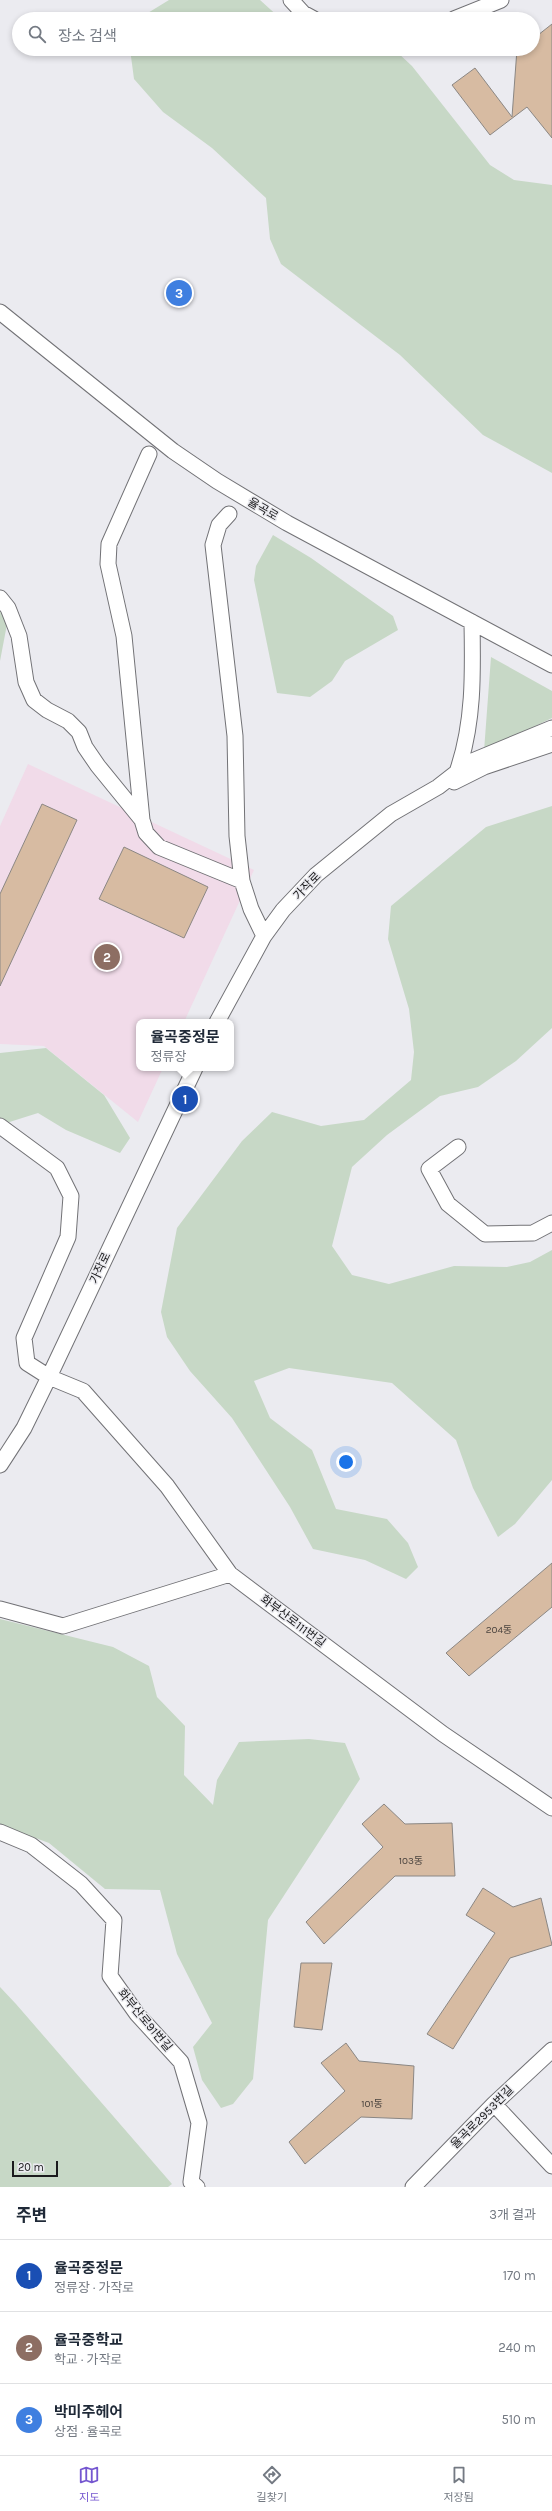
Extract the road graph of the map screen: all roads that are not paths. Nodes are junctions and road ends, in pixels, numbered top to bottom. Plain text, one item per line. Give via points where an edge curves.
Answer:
1 (291, 0) edge
2 (501, 0) edge
3 (302, 12) edge
4 (471, 12) edge
5 (0, 312) edge
6 (149, 454) dead end
7 (229, 514) dead end
8 (0, 598) edge
9 (472, 622) junction
10 (552, 665) edge
11 (552, 728) edge
12 (552, 744) edge
13 (457, 772) junction
14 (438, 787) junction
15 (142, 820) junction
16 (242, 881) junction
17 (264, 936) junction
18 (218, 1019) edge
19 (194, 1071) edge
20 (0, 1126) edge
21 (458, 1147) dead end
22 (552, 1223) edge
23 (49, 1377) junction
24 (0, 1466) edge
25 (230, 1574) junction
26 (0, 1609) edge
27 (552, 1808) edge
28 (0, 1832) edge
29 (552, 2050) edge
30 (494, 2104) junction
31 (552, 2166) edge
32 (197, 2187) edge
33 (413, 2187) edge

1 - 3 street
2 - 4 street
5 - 9 street, 율곡로 via 173,451 217,481 287,523
6 - 15 street via 109,544 108,564 124,636
7 - 16 street via 219,525 213,545 235,736 237,836
8 - 15 street via 8,608 19,636 26,682 34,700 68,721 79,732 85,747 98,766
9 - 10 street, 율곡로
9 - 13 street via 471,701 464,754
11 - 13 street, 가작로 via 470,762
12 - 14 street, 가작로 via 484,767 460,780
13 - 14 street, 가작로
14 - 17 street, 가작로 via 391,814 316,875 283,910
15 - 16 street via 146,833 159,847
16 - 17 street via 251,909
17 - 18 street, 가작로
19 - 23 street, 가작로
20 - 23 street, 화부산로111번길 via 57,1168 71,1196 68,1237 24,1338 28,1362
21 - 22 street via 430,1169 448,1204 485,1234 533,1234
23 - 24 street, 가작로 via 24,1428
23 - 25 street, 화부산로111번길 via 83,1390 167,1486
25 - 26 street via 63,1626
25 - 27 street, 화부산로111번길 via 443,1734
28 - 32 street, 화부산로91번길 via 37,1850 81,1884 114,1920 110,1976 137,2014 181,2062 199,2123 191,2182
29 - 30 street, 율곡로2953번길
30 - 31 street
30 - 33 street, 율곡로2953번길

